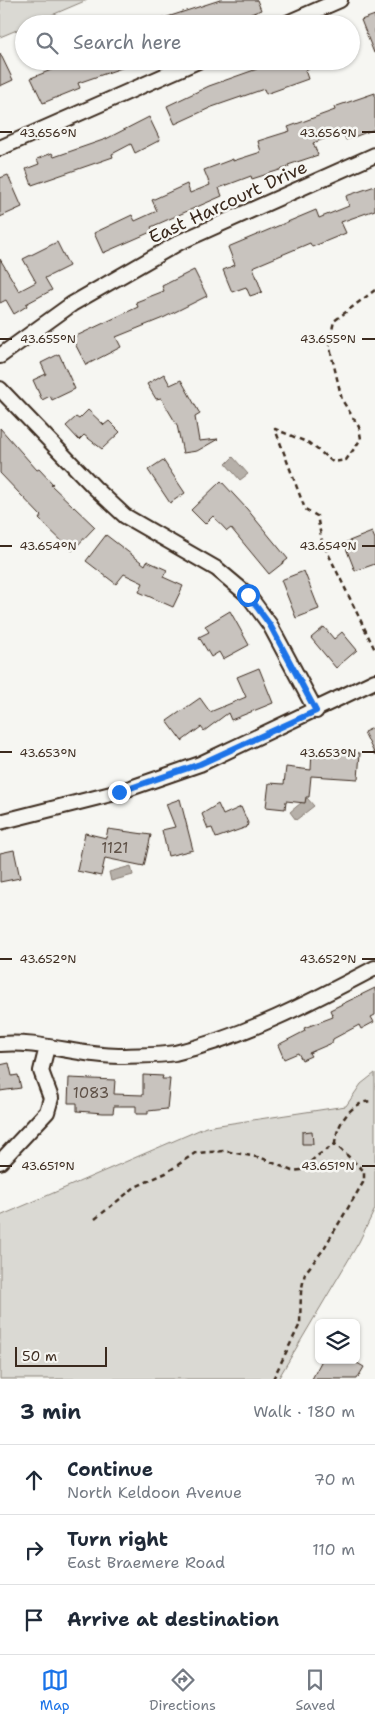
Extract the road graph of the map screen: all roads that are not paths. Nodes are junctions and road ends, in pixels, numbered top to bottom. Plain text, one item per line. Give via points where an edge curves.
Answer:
1 (340, 0) edge
2 (306, 15) edge
3 (178, 70) edge
4 (0, 148) edge
5 (375, 155) edge
6 (0, 356) edge
7 (0, 389) edge
8 (375, 681) edge
9 (316, 711) junction
10 (0, 822) edge
11 (375, 968) edge
12 (0, 1044) edge
13 (47, 1047) junction
14 (0, 1162) edge

1 - 2 street
3 - 4 street
5 - 6 street, East Harcourt Drive via 180,242 72,304
7 - 9 street via 125,516 217,569 248,595 270,625
8 - 9 street
9 - 10 street via 200,764 119,792
11 - 13 street via 294,1010 173,1053 97,1055
12 - 13 street
13 - 14 street via 41,1071 50,1098 47,1112

